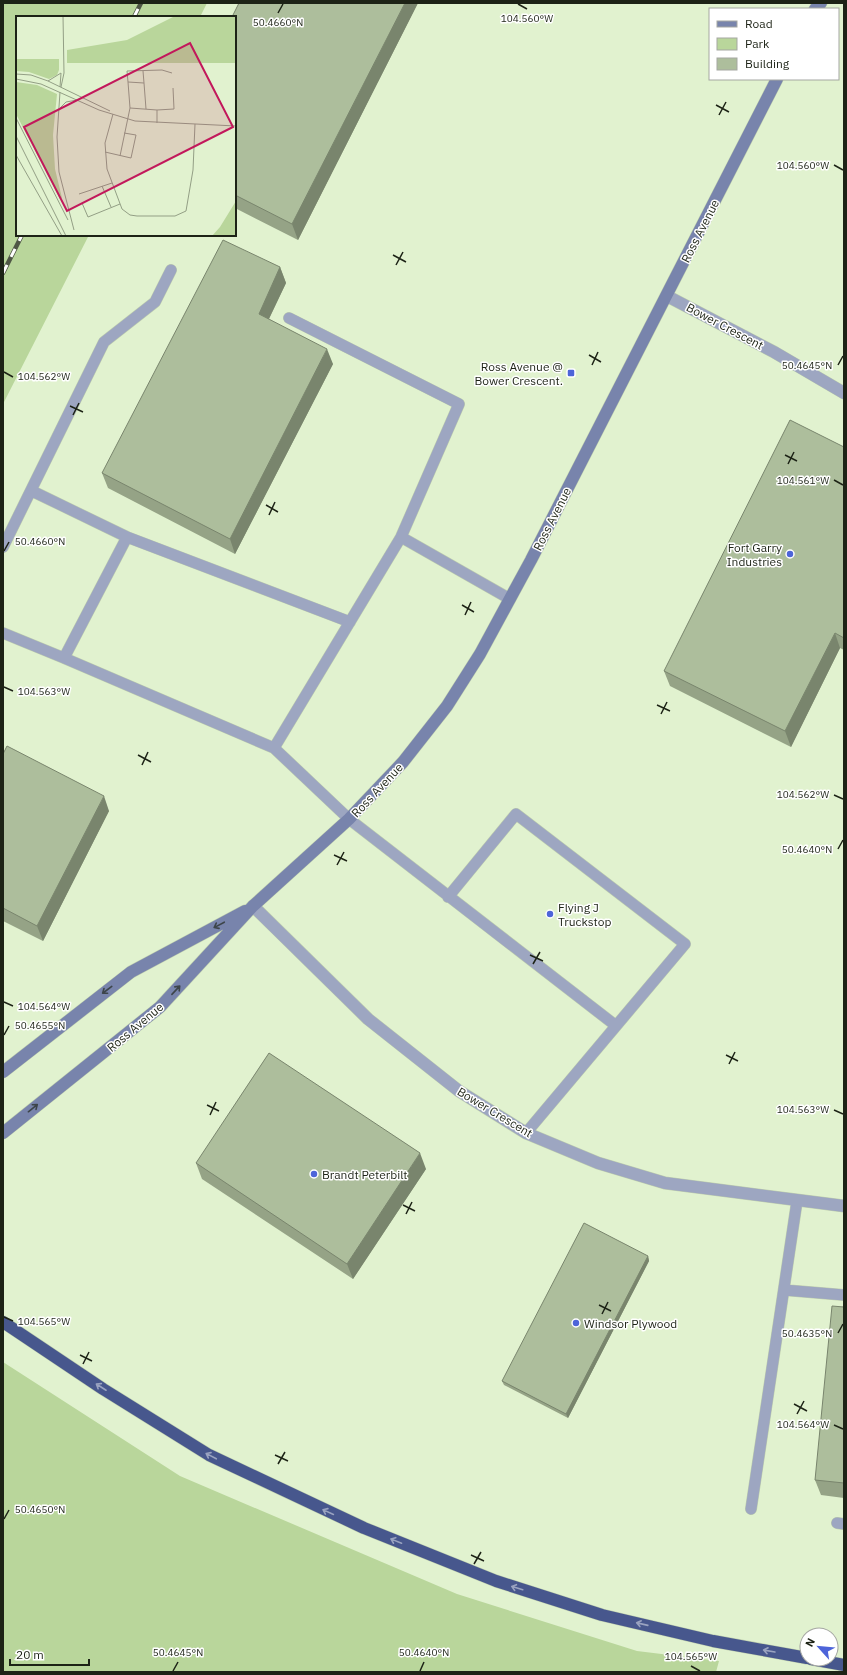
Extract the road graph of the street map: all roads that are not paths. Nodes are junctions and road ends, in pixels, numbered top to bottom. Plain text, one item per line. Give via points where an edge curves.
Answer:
1 (776, 80) edge
2 (171, 270) dead end
3 (668, 296) junction
4 (289, 318) dead end
5 (844, 393) edge
6 (32, 491) junction
7 (127, 537) junction
8 (401, 537) junction
9 (3, 547) edge
10 (510, 600) junction
11 (350, 622) junction
12 (3, 633) edge
13 (64, 658) junction
14 (274, 748) junction
15 (350, 819) junction
16 (448, 897) junction
17 (253, 906) junction
18 (615, 1025) junction
19 (3, 1072) edge
20 (526, 1132) junction
21 (3, 1133) edge
22 (797, 1201) junction
23 (844, 1206) edge
24 (784, 1290) junction
25 (844, 1295) edge
26 (3, 1322) edge
27 (751, 1509) dead end
28 (799, 1657) edge

1 - 3 main road, Ross Avenue
2 - 6 lane via 155,302 104,342
3 - 5 street, Bower Crescent via 774,352
3 - 10 main road, Ross Avenue
4 - 8 lane via 459,404
6 - 7 lane
6 - 9 lane
7 - 11 lane
7 - 13 lane
8 - 10 lane
8 - 11 lane
10 - 15 main road, Ross Avenue via 447,706 404,762
11 - 14 lane
12 - 13 lane
13 - 14 lane
14 - 15 lane
15 - 16 lane
15 - 17 main road, Ross Avenue
16 - 18 lane
16 - 18 lane via 516,814 685,944
17 -> 19 main road, Ross Avenue via 131,972
17 - 20 street, Bower Crescent via 368,1019 459,1091
21 -> 17 main road, Ross Avenue via 160,1008
18 - 20 lane
20 - 22 street, Bower Crescent via 598,1163 665,1183
22 - 23 street, Bower Crescent
22 - 24 lane
24 - 25 lane
24 - 27 lane
28 -> 26 highway via 713,1641 602,1615 496,1581 364,1528 209,1455 103,1389

